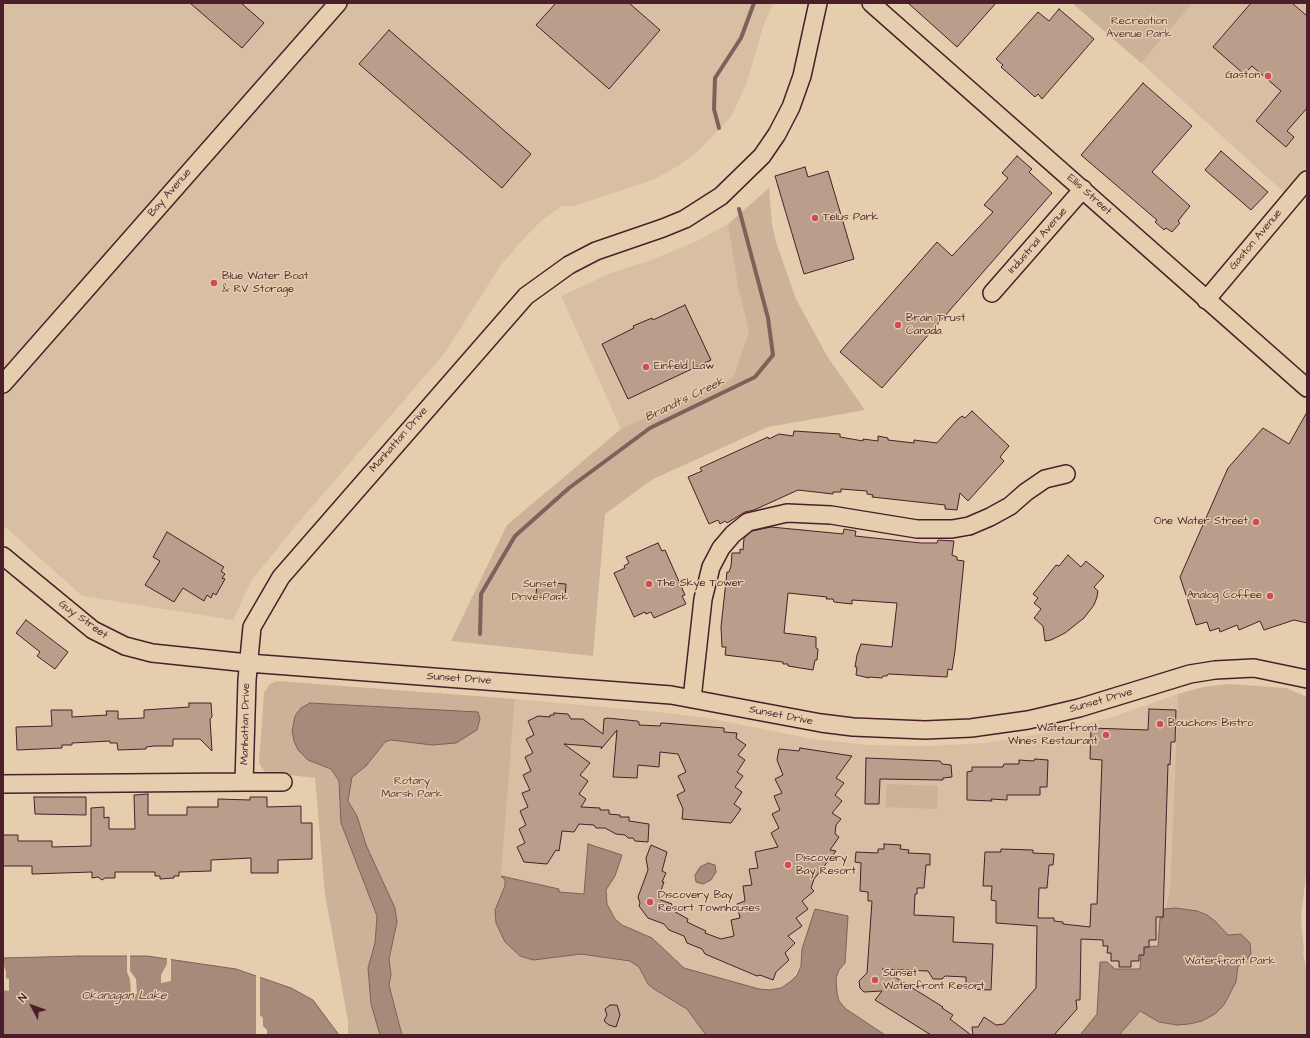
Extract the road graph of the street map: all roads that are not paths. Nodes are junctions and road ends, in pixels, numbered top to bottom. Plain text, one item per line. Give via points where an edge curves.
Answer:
1 (338, 3) edge
2 (818, 3) edge
3 (871, 3) edge
4 (1307, 180) edge
5 (1083, 189) junction
6 (992, 293) dead end
7 (1206, 300) junction
8 (3, 384) edge
9 (1307, 388) edge
10 (1066, 474) dead end
11 (3, 556) edge
12 (248, 663) junction
13 (1307, 679) edge
14 (692, 699) junction
15 (244, 782) junction
16 (283, 782) dead end
17 (3, 784) edge

1 - 8 street, Bay Avenue
2 - 12 street, Manhattan Drive via 802,76 791,107 762,156 721,196 685,219 596,251 569,265 526,296 281,576 252,627
3 - 5 street, Ellis Street
4 - 7 street, Gaston Avenue
5 - 6 street, Industrial Avenue
5 - 7 street, Ellis Street
7 - 9 street, Ellis Street
10 - 14 street via 1045,478 1010,506 990,517 969,526 952,529 917,528 831,515 787,513 748,522 721,548 711,567 703,599
11 - 12 street, Guy Street via 83,623 115,642 152,652
12 - 14 street, Sunset Drive
12 - 15 street, Manhattan Drive
13 - 14 street, Sunset Drive via 1254,668 1215,670 1183,676 1050,716 971,728 925,730 821,723
15 - 16 street
15 - 17 street

